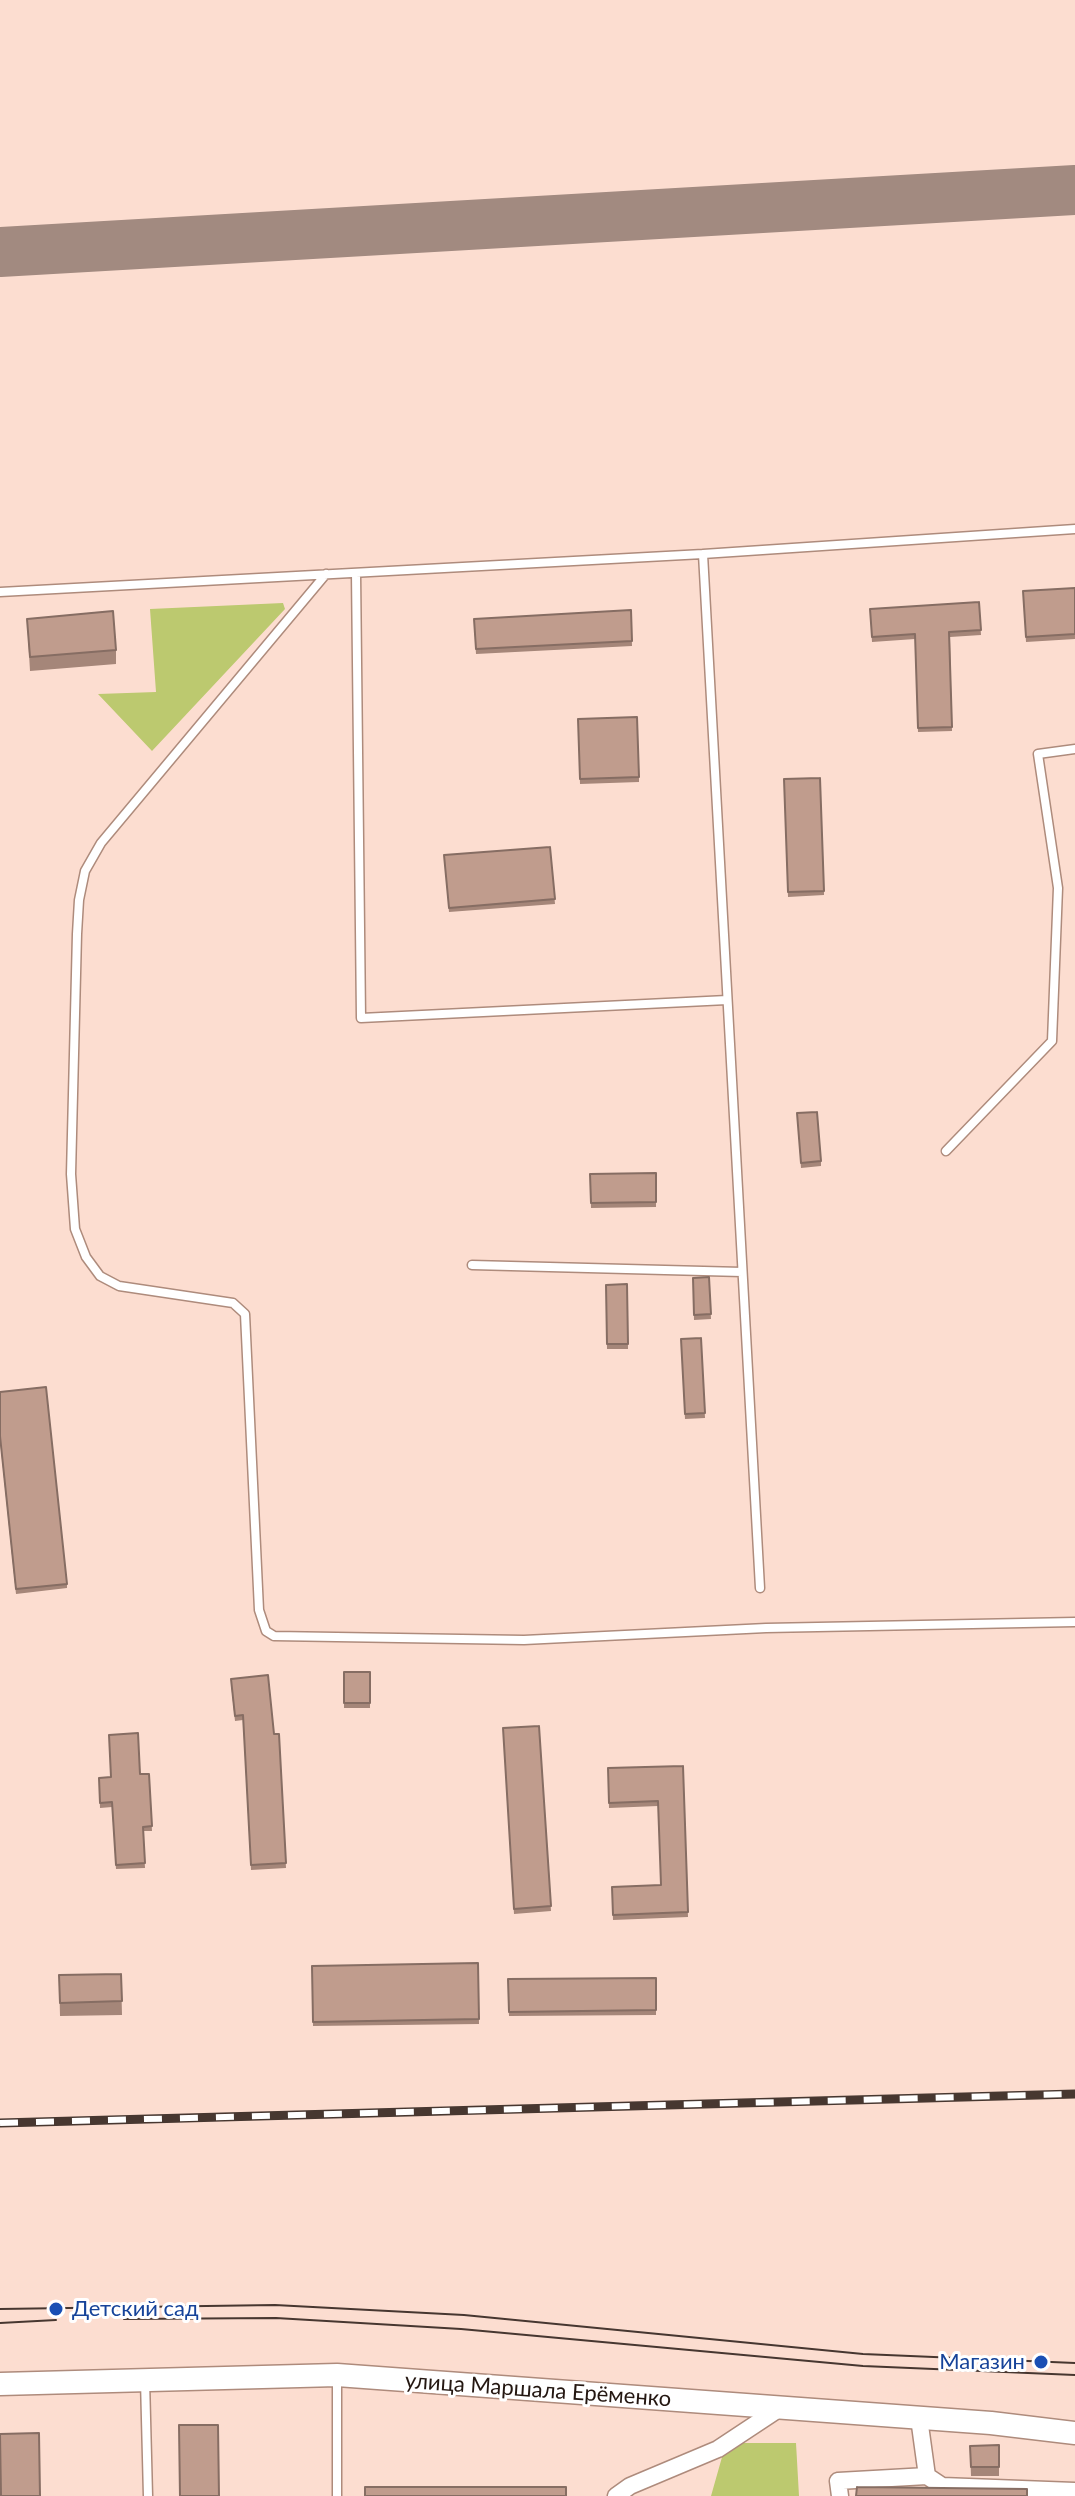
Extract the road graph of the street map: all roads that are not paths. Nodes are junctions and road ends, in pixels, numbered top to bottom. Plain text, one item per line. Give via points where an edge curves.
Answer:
1 (1075, 529) edge
2 (703, 554) junction
3 (356, 573) junction
4 (326, 574) junction
5 (0, 592) edge
6 (1075, 749) edge
7 (727, 1000) junction
8 (946, 1151) dead end
9 (472, 1265) dead end
10 (742, 1272) junction
11 (760, 1588) dead end
12 (1075, 1622) edge
13 (337, 2375) junction
14 (145, 2380) junction
15 (0, 2384) edge
16 (780, 2408) junction
17 (919, 2418) junction
18 (1075, 2433) edge
19 (927, 2476) junction
20 (1075, 2491) edge
21 (1042, 2493) edge
22 (148, 2496) edge
23 (337, 2496) edge
24 (616, 2496) edge
25 (840, 2496) edge

1 - 2 lane
2 - 3 lane
2 - 7 lane
3 - 4 lane
3 - 7 lane via 361,1018
4 - 5 lane
4 - 12 lane via 101,843 85,871 77,923 71,1174 75,1229 100,1276 119,1286 233,1303 245,1314 259,1610 266,1631 274,1636 524,1640 766,1628
6 - 8 lane via 1038,754 1058,888 1052,1041
7 - 10 lane
9 - 10 lane
10 - 11 lane
13 - 14 main road, улица Маршала Ерёменко
13 - 16 main road, улица Маршала Ерёменко
13 - 23 lane
14 - 15 main road, улица Маршала Ерёменко
14 - 22 lane
16 - 17 main road, улица Маршала Ерёменко
16 - 24 street via 718,2449
17 - 18 main road, улица Маршала Ерёменко
17 - 19 street
19 - 21 street via 942,2486
19 - 25 street via 838,2481
20 - 21 street

